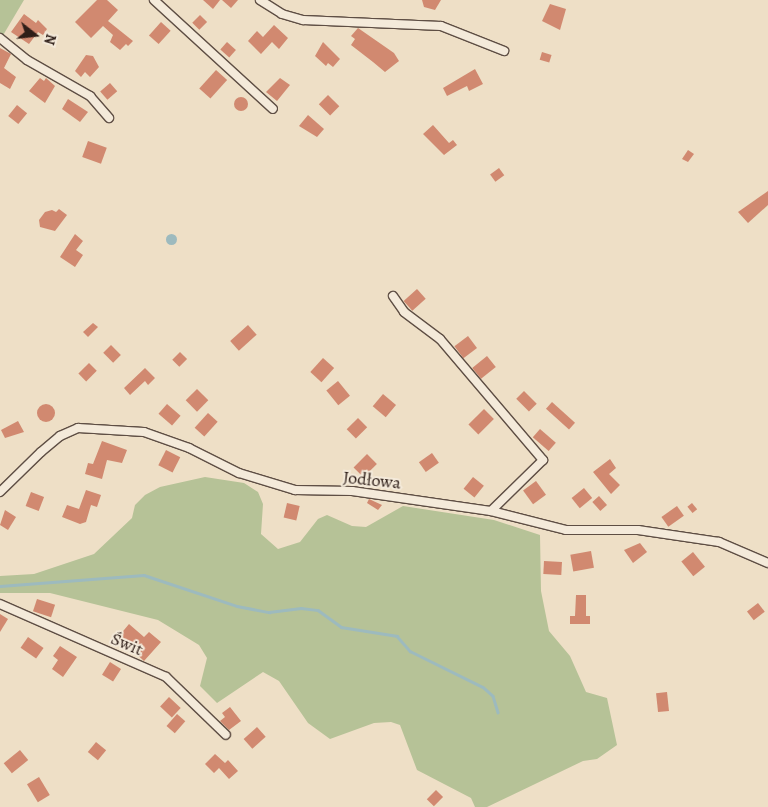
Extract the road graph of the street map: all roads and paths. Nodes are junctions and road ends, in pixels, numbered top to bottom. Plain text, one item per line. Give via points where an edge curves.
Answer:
1 (154, 0) edge
2 (260, 0) edge
3 (0, 38) edge
4 (504, 52) dead end
5 (273, 109) dead end
6 (109, 118) dead end
7 (393, 296) dead end
8 (0, 492) edge
9 (491, 510) junction
10 (768, 563) edge
11 (0, 604) edge
12 (226, 735) dead end

1 - 5 street
2 - 4 street via 282,14 303,20 441,26
3 - 6 street via 27,60 90,96
7 - 9 street via 404,312 440,339 543,460
8 - 9 street, Jodłowa via 60,436 78,428 144,432 189,448 239,472 295,490 352,492
9 - 10 street, Jodłowa via 566,530 638,530 719,542
11 - 12 street, Świt via 166,677

